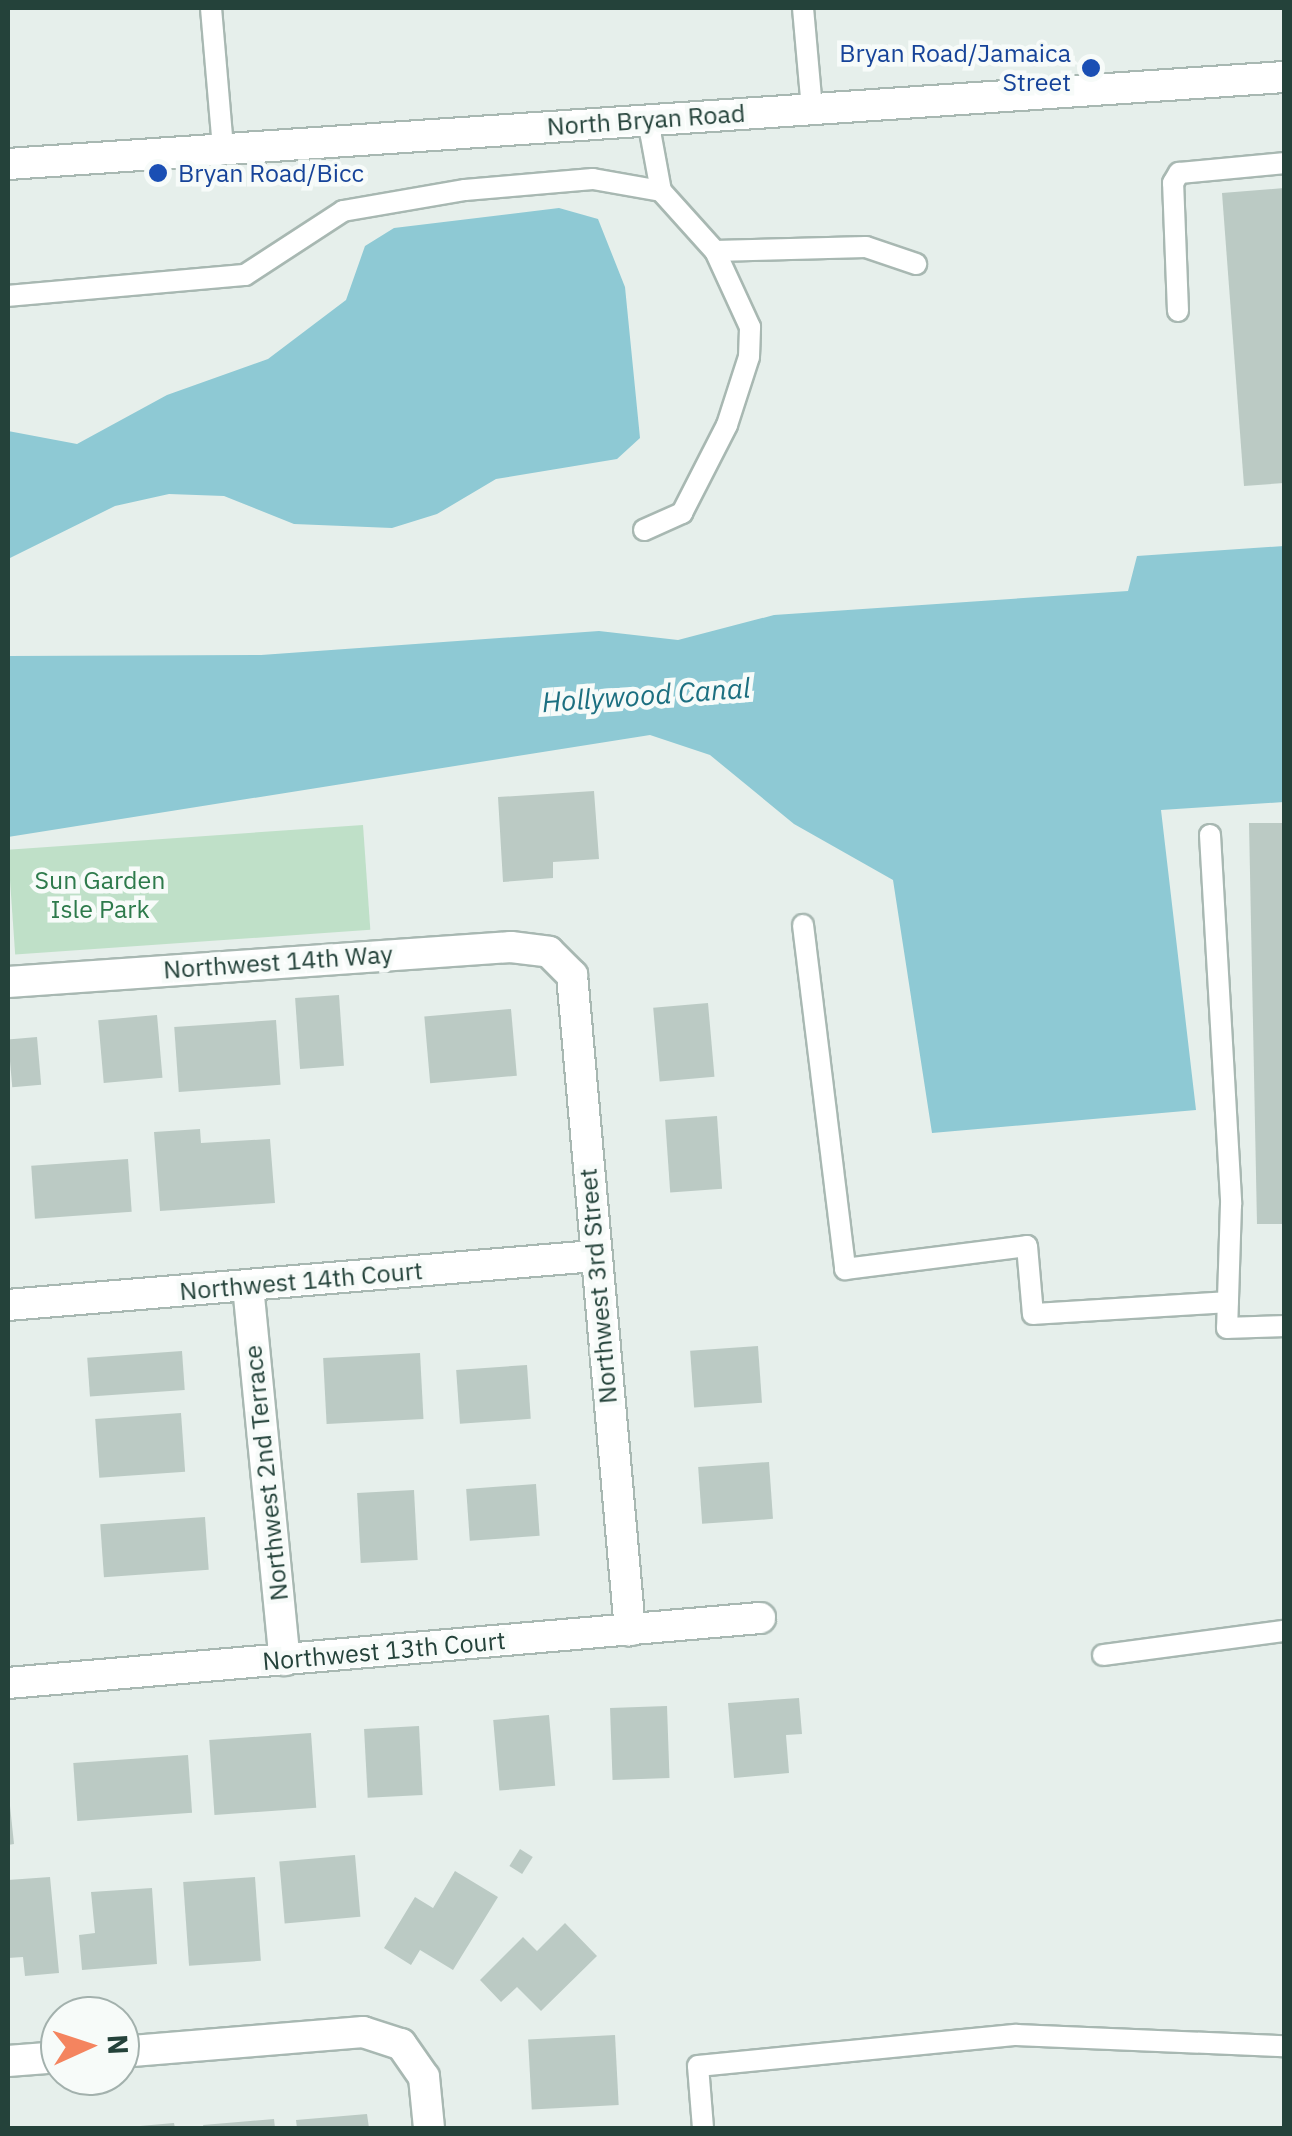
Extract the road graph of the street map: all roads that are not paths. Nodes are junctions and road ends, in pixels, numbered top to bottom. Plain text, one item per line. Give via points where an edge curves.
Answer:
1 (211, 8) edge
2 (803, 8) edge
3 (1284, 76) edge
4 (812, 109) junction
5 (648, 120) junction
6 (223, 149) junction
7 (8, 164) edge
8 (1284, 164) edge
9 (661, 191) junction
10 (716, 251) junction
11 (916, 264) dead end
12 (8, 296) edge
13 (1178, 311) dead end
14 (644, 530) dead end
15 (1210, 835) dead end
16 (804, 925) dead end
17 (549, 952) joint
18 (8, 982) edge
19 (594, 1256) junction
20 (248, 1286) junction
21 (1228, 1302) junction
22 (8, 1305) edge
23 (1284, 1326) edge
24 (760, 1618) dead end
25 (630, 1630) junction
26 (1284, 1631) edge
27 (1103, 1654) dead end
28 (285, 1660) junction
29 (8, 1683) edge
30 (1284, 2046) edge
31 (140, 2050) edge
32 (40, 2059) edge
33 (8, 2062) edge
34 (429, 2128) edge
35 (704, 2128) edge

1 - 6 lane
2 - 4 lane
3 - 4 street, North Bryan Road
4 - 5 street, North Bryan Road
5 - 6 street, North Bryan Road
5 - 9 lane
6 - 7 street, North Bryan Road
8 - 13 lane via 1180,173 1173,184
9 - 10 lane
9 - 12 lane via 593,179 465,190 344,211 245,275
10 - 11 lane via 790,244 866,247
10 - 14 lane via 750,326 749,357 727,425 682,513
15 - 21 lane via 1231,1204
16 - 21 lane via 845,1269 1027,1246 1033,1314
17 - 18 street, Northwest 14th Way via 511,947
17 - 19 street, Northwest 3rd Street via 572,975
19 - 20 street, Northwest 14th Court
19 - 25 street, Northwest 3rd Street
20 - 22 street, Northwest 14th Court
20 - 28 street, Northwest 2nd Terrace
21 - 23 lane via 1226,1328
24 - 25 street, Northwest 13th Court
25 - 28 street, Northwest 13th Court
26 - 27 lane
28 - 29 street, Northwest 13th Court
30 - 35 lane via 1016,2035 698,2066
31 - 34 street via 363,2032 401,2044 424,2077
32 - 33 street

